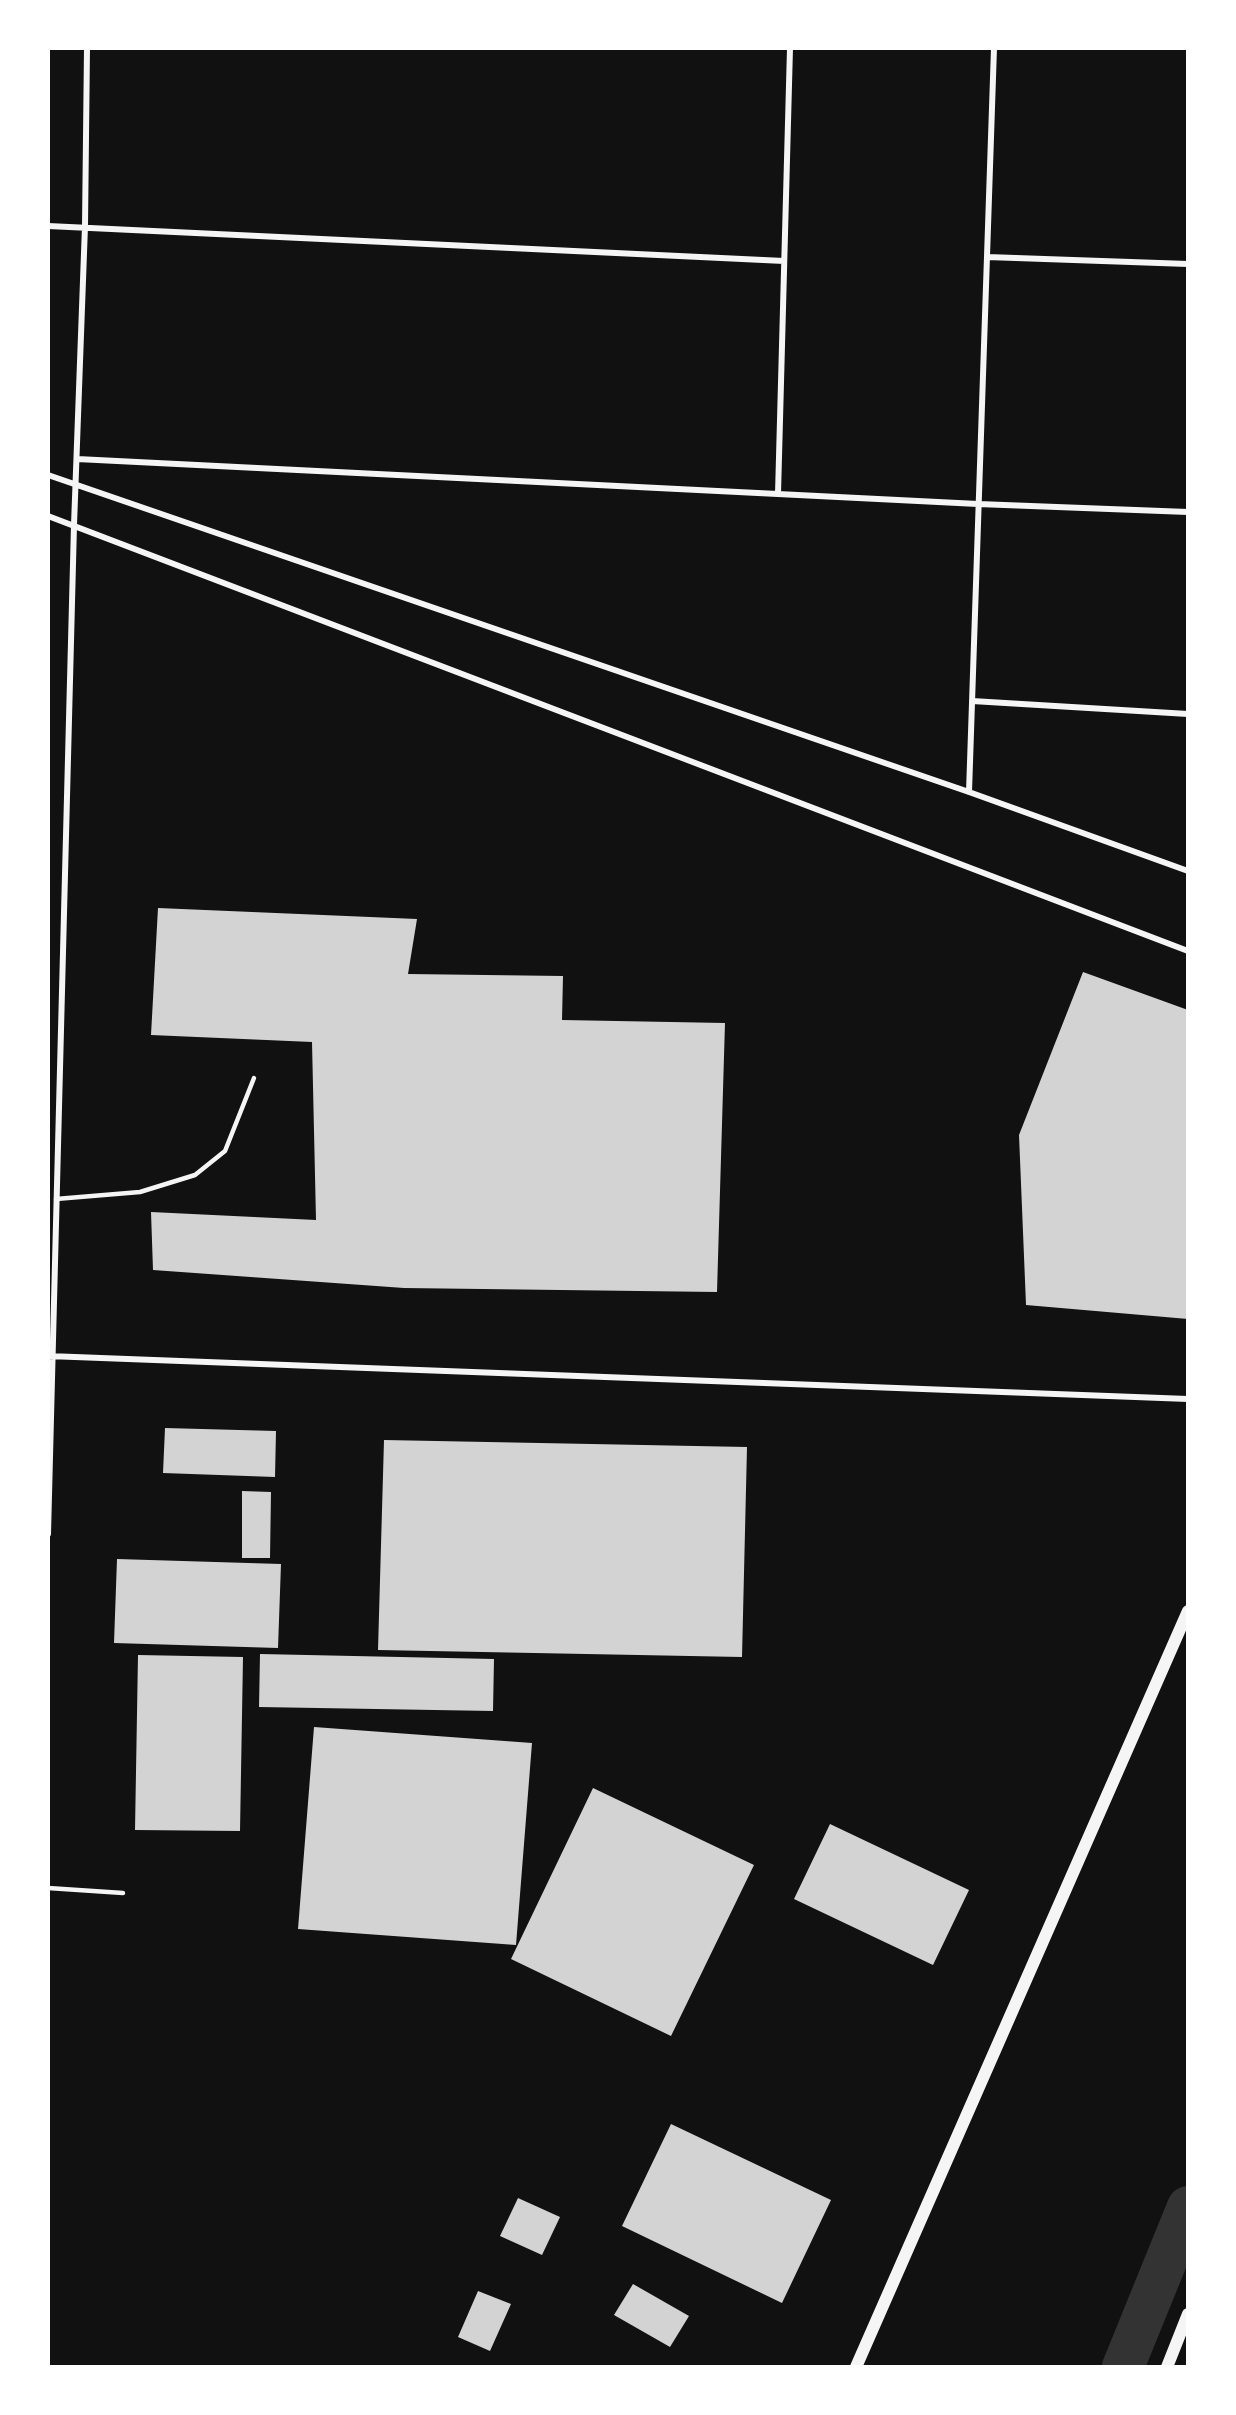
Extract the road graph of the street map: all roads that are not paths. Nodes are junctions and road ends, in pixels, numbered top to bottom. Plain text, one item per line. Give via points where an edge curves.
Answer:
1 (87, 48) edge
2 (790, 48) edge
3 (994, 48) edge
4 (48, 226) edge
5 (85, 226) junction
6 (987, 257) junction
7 (784, 261) junction
8 (1188, 264) edge
9 (77, 459) junction
10 (48, 475) edge
11 (76, 487) junction
12 (778, 494) junction
13 (978, 504) junction
14 (1188, 512) edge
15 (48, 516) edge
16 (74, 525) junction
17 (972, 701) junction
18 (1188, 714) edge
19 (969, 792) junction
20 (1188, 871) edge
21 (1188, 951) edge
22 (254, 1078) dead end
23 (56, 1199) junction
24 (50, 1356) edge
25 (1188, 1399) edge
26 (48, 1534) edge
27 (1188, 1611) edge
28 (48, 1888) edge
29 (123, 1893) dead end
30 (1188, 2314) edge
31 (856, 2367) edge
32 (1167, 2367) edge

1 - 5 street
2 - 7 street
3 - 6 street
4 - 5 street
5 - 7 street
5 - 9 street
6 - 8 street
6 - 13 street
7 - 12 street
9 - 11 street
9 - 12 street
10 - 11 street
11 - 16 street
11 - 19 street
12 - 13 street
13 - 14 street
13 - 17 street
15 - 16 street
16 - 21 street
16 - 23 street
17 - 18 street
17 - 19 street
19 - 20 street
22 - 23 lane via 225,1151 195,1175 140,1191
23 - 24 street
24 - 25 street
24 - 26 street
27 - 31 main road
28 - 29 lane
30 - 32 main road

